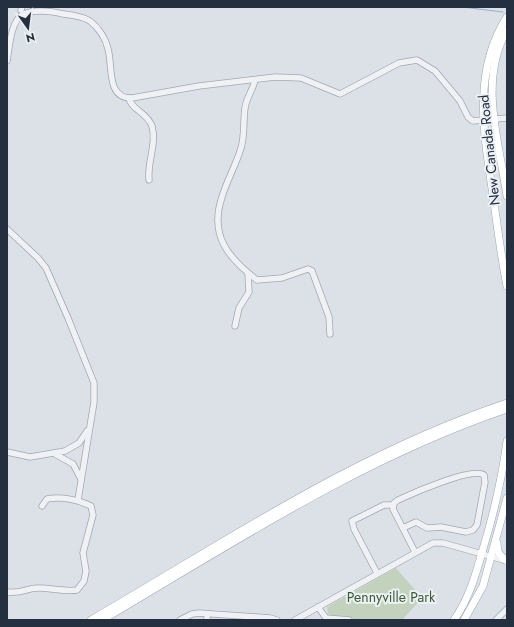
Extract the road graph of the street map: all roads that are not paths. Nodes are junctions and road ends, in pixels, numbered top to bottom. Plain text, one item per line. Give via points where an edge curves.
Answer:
1 (21, 10) edge
2 (507, 17) edge
3 (507, 30) edge
4 (7, 62) edge
5 (255, 80) junction
6 (128, 98) junction
7 (507, 118) edge
8 (484, 120) junction
9 (495, 120) junction
10 (149, 180) dead end
11 (507, 196) edge
12 (7, 229) edge
13 (248, 272) junction
14 (507, 286) edge
15 (236, 326) dead end
16 (330, 334) dead end
17 (507, 403) edge
18 (507, 409) edge
19 (89, 427) junction
20 (507, 441) edge
21 (7, 452) edge
22 (53, 453) junction
23 (81, 481) junction
24 (507, 499) edge
25 (78, 500) junction
26 (393, 505) junction
27 (42, 506) dead end
28 (403, 528) junction
29 (497, 539) junction
30 (416, 552) junction
31 (482, 555) junction
32 (491, 557) junction
33 (506, 560) edge
34 (377, 574) junction
35 (7, 592) edge
36 (318, 607) junction
37 (507, 609) edge
38 (207, 617) edge
39 (91, 620) edge
40 (102, 620) edge
41 (180, 620) edge
42 (277, 620) edge
43 (295, 620) edge
44 (349, 620) edge
45 (454, 620) edge
46 (464, 620) edge
47 (496, 620) edge

1 - 4 street via 12,31
1 - 6 street via 59,13 91,22 108,46 114,88 120,95
2 - 8 main road, New Canada Road via 494,42 485,73 482,96
3 - 9 main road, New Canada Road via 493,72
5 - 6 street
5 - 8 street via 275,77 298,78 340,94 399,63 417,60 435,71 460,101 468,117 473,121
5 - 13 street via 245,107 241,147 222,196 217,218 227,252
6 - 10 street via 131,105 144,114 152,128 154,137
7 - 9 street
8 - 9 street
8 - 14 main road, New Canada Road
9 - 11 main road, New Canada Road
12 - 19 street via 46,268 66,312 94,383 94,402
13 - 15 street via 249,292 239,308
13 - 16 street via 257,280 268,280 308,269 312,271 329,317
17 - 39 main road via 439,428 345,472 274,511
18 - 40 main road via 425,440 341,480
19 - 22 street via 73,448
19 - 23 street
20 - 31 main road via 497,502
21 - 22 street via 30,457
22 - 23 street via 77,468
23 - 25 street
24 - 29 main road
25 - 27 street via 52,498
25 - 35 street via 91,506 93,515 83,553 86,571 80,588 71,591 37,588 18,593
26 - 28 street via 394,513
26 - 28 street via 398,500 445,481 478,472 485,477 477,524 473,530 466,532 442,527 426,528 416,522
26 - 34 street via 382,505 352,521
28 - 30 street
29 - 32 main road
29 - 33 main road via 498,552
30 - 31 street via 437,542
30 - 34 street
31 - 32 street
31 - 45 main road via 465,601
32 - 33 street
32 - 46 main road via 481,591
34 - 36 street
36 - 43 street
36 - 44 street via 326,618
37 - 47 street
38 - 41 street via 194,613
38 - 42 street

